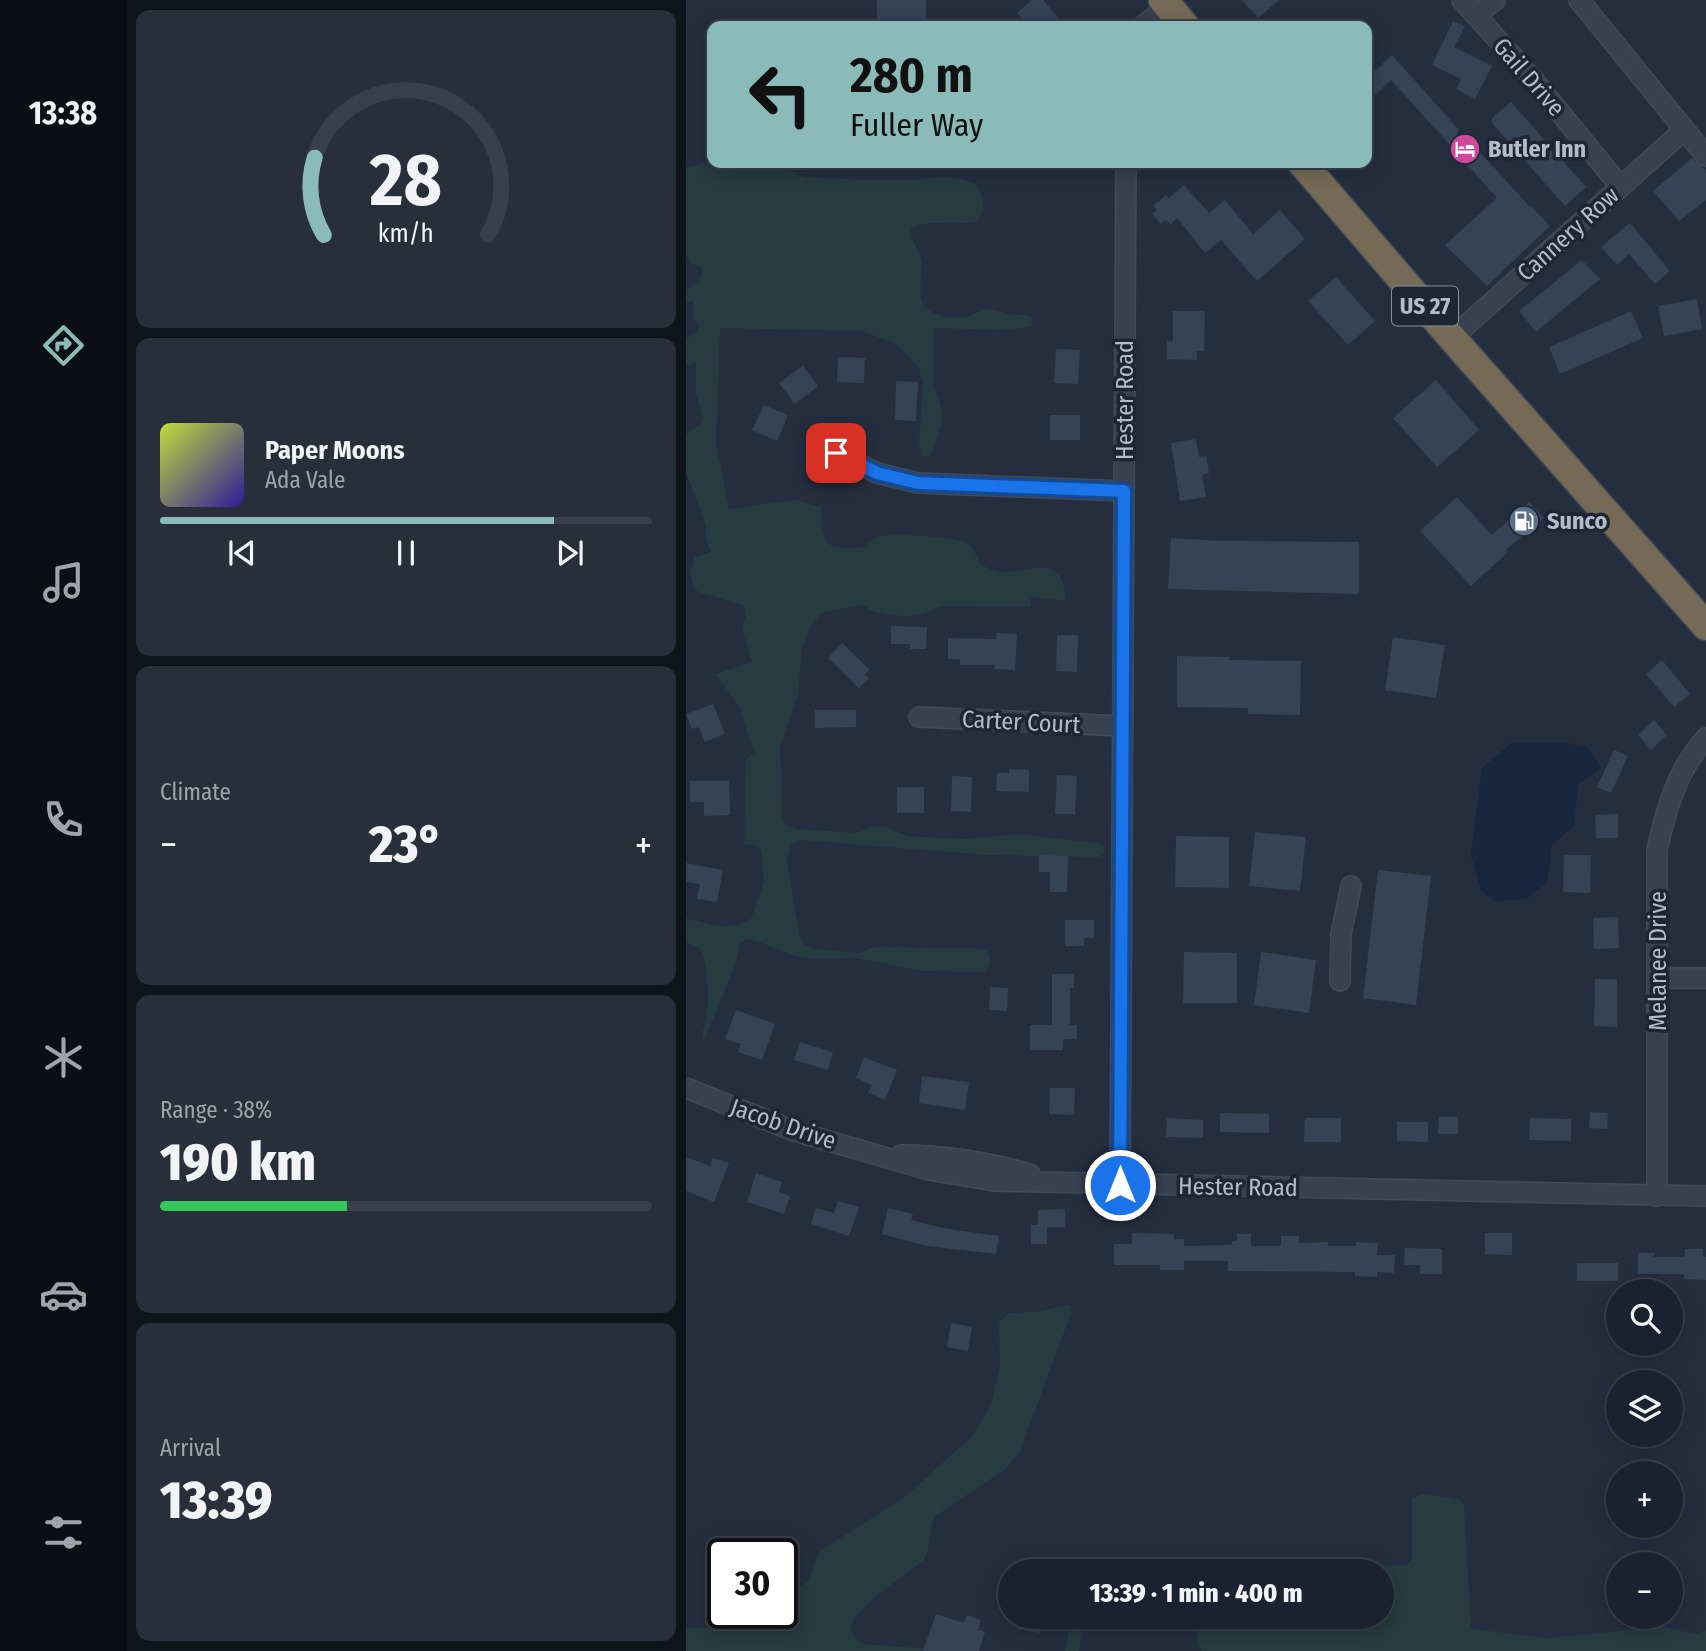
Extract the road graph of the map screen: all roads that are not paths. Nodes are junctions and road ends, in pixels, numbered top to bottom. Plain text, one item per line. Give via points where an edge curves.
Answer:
1 (1462, 0) edge
2 (1495, 0) edge
3 (1579, 0) edge
4 (1172, 11) edge
5 (1476, 16) junction
6 (1153, 21) edge
7 (1684, 130) junction
8 (1706, 156) edge
9 (1126, 168) edge
10 (1306, 168) edge
11 (1620, 186) junction
12 (1452, 338) junction
13 (836, 453) dead end
14 (1124, 491) junction
15 (1706, 626) edge
16 (919, 717) dead end
17 (1123, 726) junction
18 (1706, 738) edge
19 (1351, 886) dead end
20 (1659, 978) junction
21 (1706, 978) edge
22 (1340, 981) dead end
23 (686, 1088) edge
24 (1120, 1185) junction
25 (1657, 1196) junction
26 (1706, 1196) edge

1 - 5 street, Gail Drive
2 - 5 street
3 - 7 street
4 - 6 street
5 - 11 street, Gail Drive
7 - 8 street
7 - 11 street, Cannery Row
9 - 14 street, Hester Road
10 - 12 highway, US 27
11 - 12 street, Cannery Row
12 - 15 highway, US 27
13 - 14 street via 877,473 918,483
14 - 17 street, Hester Road
16 - 17 street, Carter Court
17 - 24 street, Hester Road
18 - 20 street, Melanee Drive via 1686,764 1666,808 1657,850
19 - 22 street via 1341,934
20 - 21 street
20 - 25 street, Melanee Drive
23 - 24 street, Jacob Drive via 794,1131 882,1155 932,1155 1056,1181
24 - 25 street, Hester Road
25 - 26 street, Hester Road

